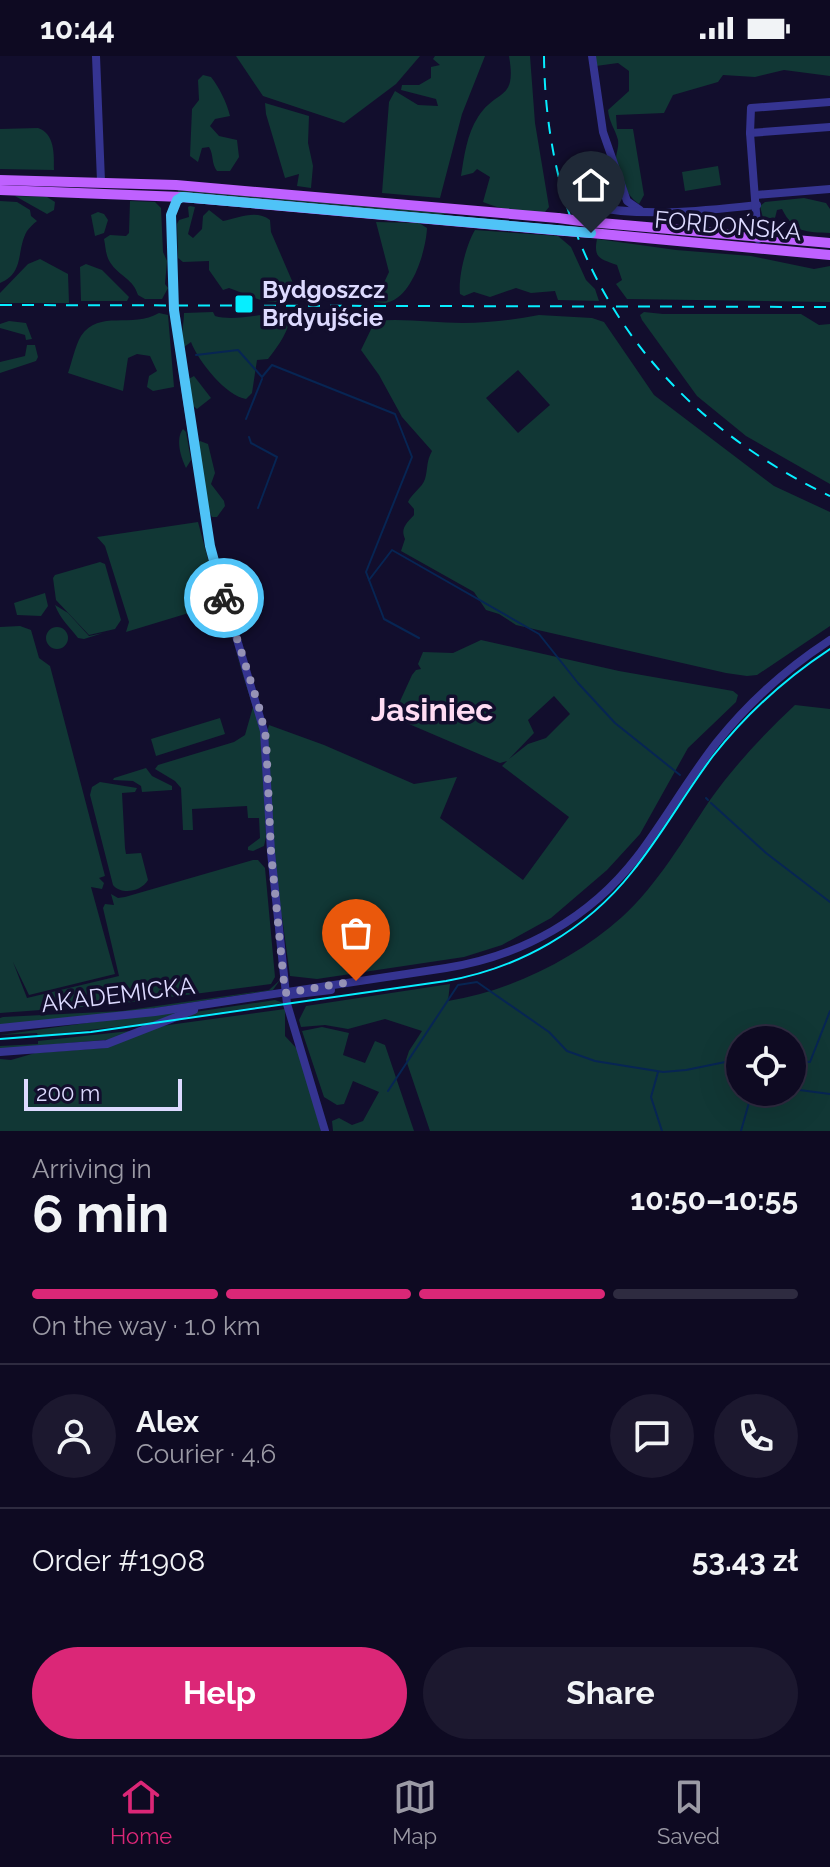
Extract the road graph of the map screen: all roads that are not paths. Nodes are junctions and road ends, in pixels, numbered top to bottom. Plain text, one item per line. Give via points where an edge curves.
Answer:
1 (96, 56) edge
2 (592, 56) edge
3 (830, 102) edge
4 (830, 127) edge
5 (750, 133) junction
6 (0, 180) edge
7 (101, 181) junction
8 (830, 189) edge
9 (0, 190) edge
10 (150, 195) junction
11 (182, 197) junction
12 (756, 200) junction
13 (583, 201) dead end
14 (640, 210) junction
15 (171, 215) junction
16 (590, 227) junction
17 (759, 237) junction
18 (830, 243) edge
19 (758, 249) junction
20 (830, 255) edge
21 (830, 640) edge
22 (285, 993) junction
23 (241, 999) junction
24 (0, 1028) edge
25 (0, 1052) edge
26 (325, 1131) edge

1 - 7 street
2 - 14 street via 603,132 627,201
3 - 5 street via 751,108
4 - 5 street
5 - 12 street
6 - 7 main road, FORDOŃSKA
7 - 16 main road, FORDOŃSKA, bridge via 558,218
8 - 12 street
9 - 10 main road, FORDOŃSKA
10 - 11 main road, FORDOŃSKA
10 - 15 street via 165,201
11 - 15 street
11 - 16 main road, FORDOŃSKA, bridge via 565,231
12 - 14 street via 715,209
12 - 17 street
13 - 14 street via 611,211
15 - 22 street via 174,310 210,546 266,738
16 - 17 main road, FORDOŃSKA
16 - 19 main road, FORDOŃSKA
17 - 18 main road, FORDOŃSKA
17 - 19 street
19 - 20 main road, FORDOŃSKA
21 - 22 street, AKADEMICKA via 775,681 733,723 637,857 606,892 550,933 501,955 458,966
22 - 23 street, AKADEMICKA
22 - 26 street
23 - 24 street, AKADEMICKA
23 - 25 street, AKADEMICKA via 185,1013 107,1044

